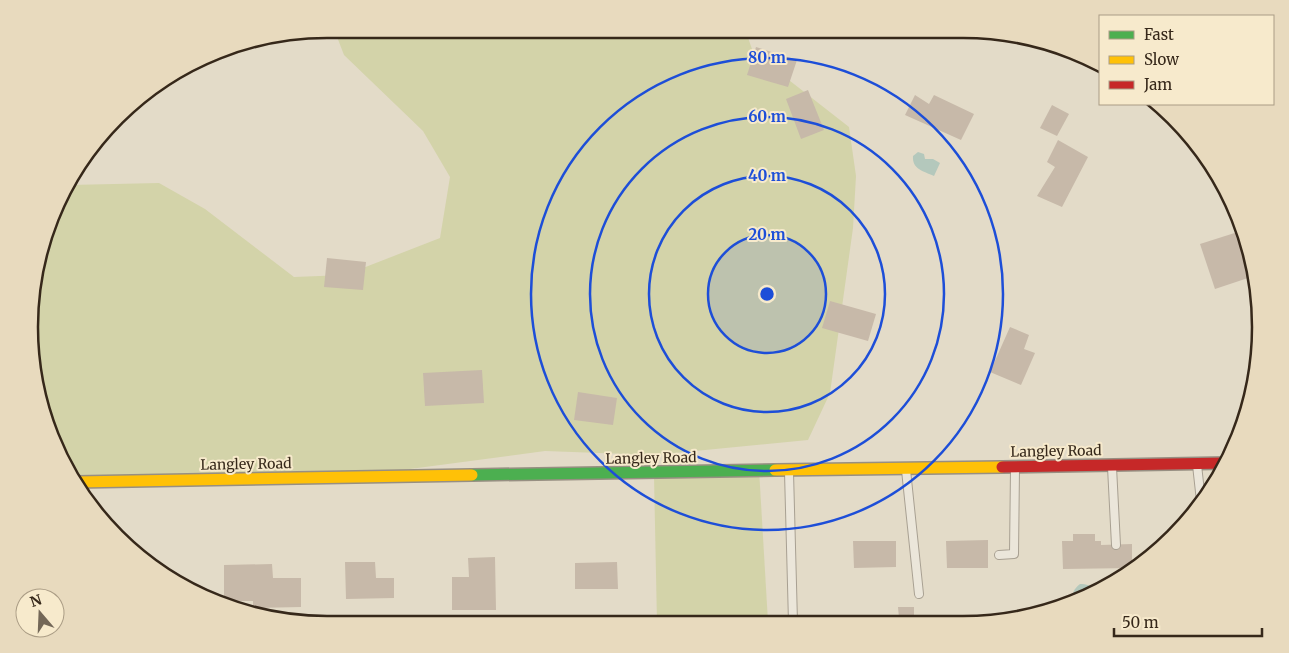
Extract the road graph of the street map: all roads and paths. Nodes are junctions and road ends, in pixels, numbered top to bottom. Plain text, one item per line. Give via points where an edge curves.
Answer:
1 (1217, 463) edge
2 (1197, 464) junction
3 (1112, 465) junction
4 (1015, 466) junction
5 (906, 468) junction
6 (789, 470) junction
7 (83, 482) edge
8 (1200, 491) edge
9 (1116, 545) dead end
10 (999, 555) dead end
11 (919, 594) dead end
12 (793, 616) edge

1 - 2 street, Langley Road
2 - 3 street, Langley Road
2 - 8 lane
3 - 4 street, Langley Road
3 - 9 lane
4 - 5 street, Langley Road
4 - 10 lane via 1014,554
5 - 6 street, Langley Road
5 - 11 lane
6 - 7 street, Langley Road
6 - 12 lane

